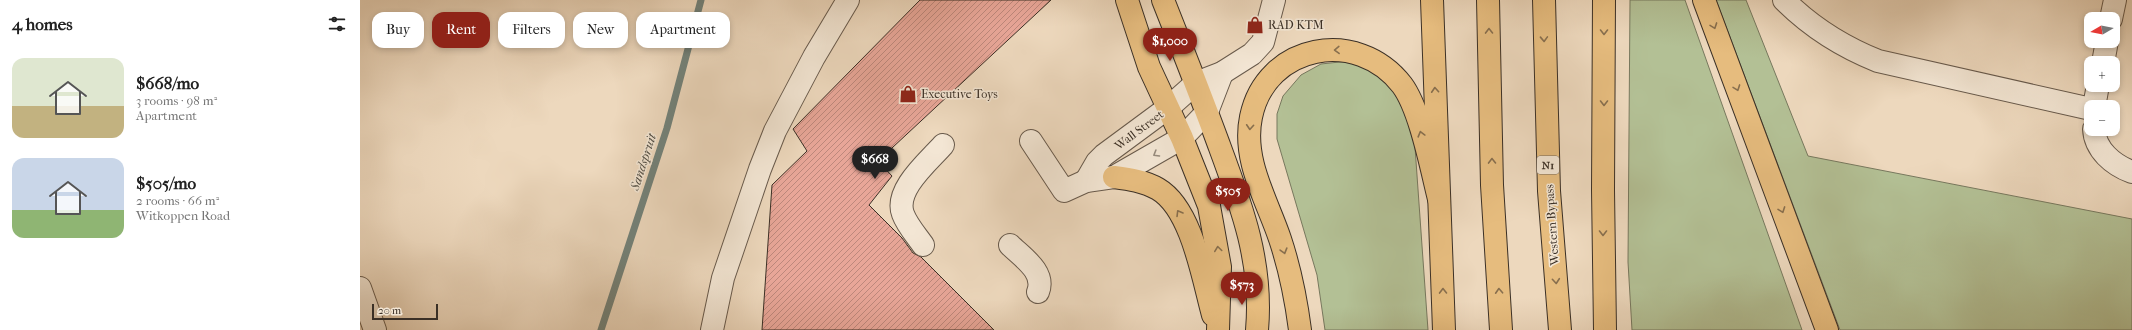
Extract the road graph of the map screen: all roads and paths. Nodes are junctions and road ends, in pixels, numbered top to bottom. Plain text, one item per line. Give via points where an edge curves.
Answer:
1 (848, 0) edge
2 (1127, 0) edge
3 (1164, 0) edge
4 (1274, 0) edge
5 (1432, 0) edge
6 (1488, 0) edge
7 (1544, 0) edge
8 (1604, 0) edge
9 (1704, 0) edge
10 (1784, 0) edge
11 (2115, 0) edge
12 (2112, 12) edge
13 (1222, 72) junction
14 (1196, 83) junction
15 (1169, 107) junction
16 (2084, 107) edge
17 (1207, 112) junction
18 (2096, 136) edge
19 (1182, 138) junction
20 (1031, 141) dead end
21 (943, 145) dead end
22 (2132, 172) edge
23 (1114, 177) junction
24 (1086, 180) junction
25 (1439, 199) junction
26 (923, 245) dead end
27 (1010, 245) dead end
28 (360, 288) edge
29 (1038, 292) dead end
30 (375, 330) edge
31 (712, 330) edge
32 (1217, 330) edge
33 (1257, 330) edge
34 (1300, 330) edge
35 (1444, 330) edge
36 (1501, 330) edge
37 (1560, 330) edge
38 (1605, 330) edge
39 (1827, 330) edge

1 - 31 street via 775,131 724,278
2 - 15 main road via 1149,67
3 - 14 main road
4 - 13 street, Wall Street via 1263,42 1252,54
25 -> 5 main road
36 -> 6 main road via 1492,185
7 -> 37 main road, Western Bypass / N1 via 1548,191
8 -> 38 main road
9 -> 39 main road
10 - 16 street via 1802,19 1852,50 1878,61
11 - 12 street
13 - 14 street, Wall Street
13 - 17 street
14 - 15 street, Wall Street
14 - 17 main road
15 - 19 main road
15 - 24 street, Wall Street via 1104,155
17 - 19 street
17 - 33 main road via 1242,209 1254,257 1259,299
18 - 22 street via 2098,145 2113,162
19 -> 23 street
32 -> 19 main road via 1220,267 1214,227 1203,189
20 - 24 street via 1064,191
21 - 26 street via 902,193 902,212
23 - 24 street
32 -> 23 main road via 1192,243 1178,211 1159,189 1145,183
25 -> 34 main road via 1413,104 1387,68 1368,56 1346,50 1303,54 1282,65 1263,86 1251,117 1249,137 1253,168 1280,239 1295,291
35 -> 25 main road
27 - 29 street via 1039,275 1041,286
28 - 30 street

